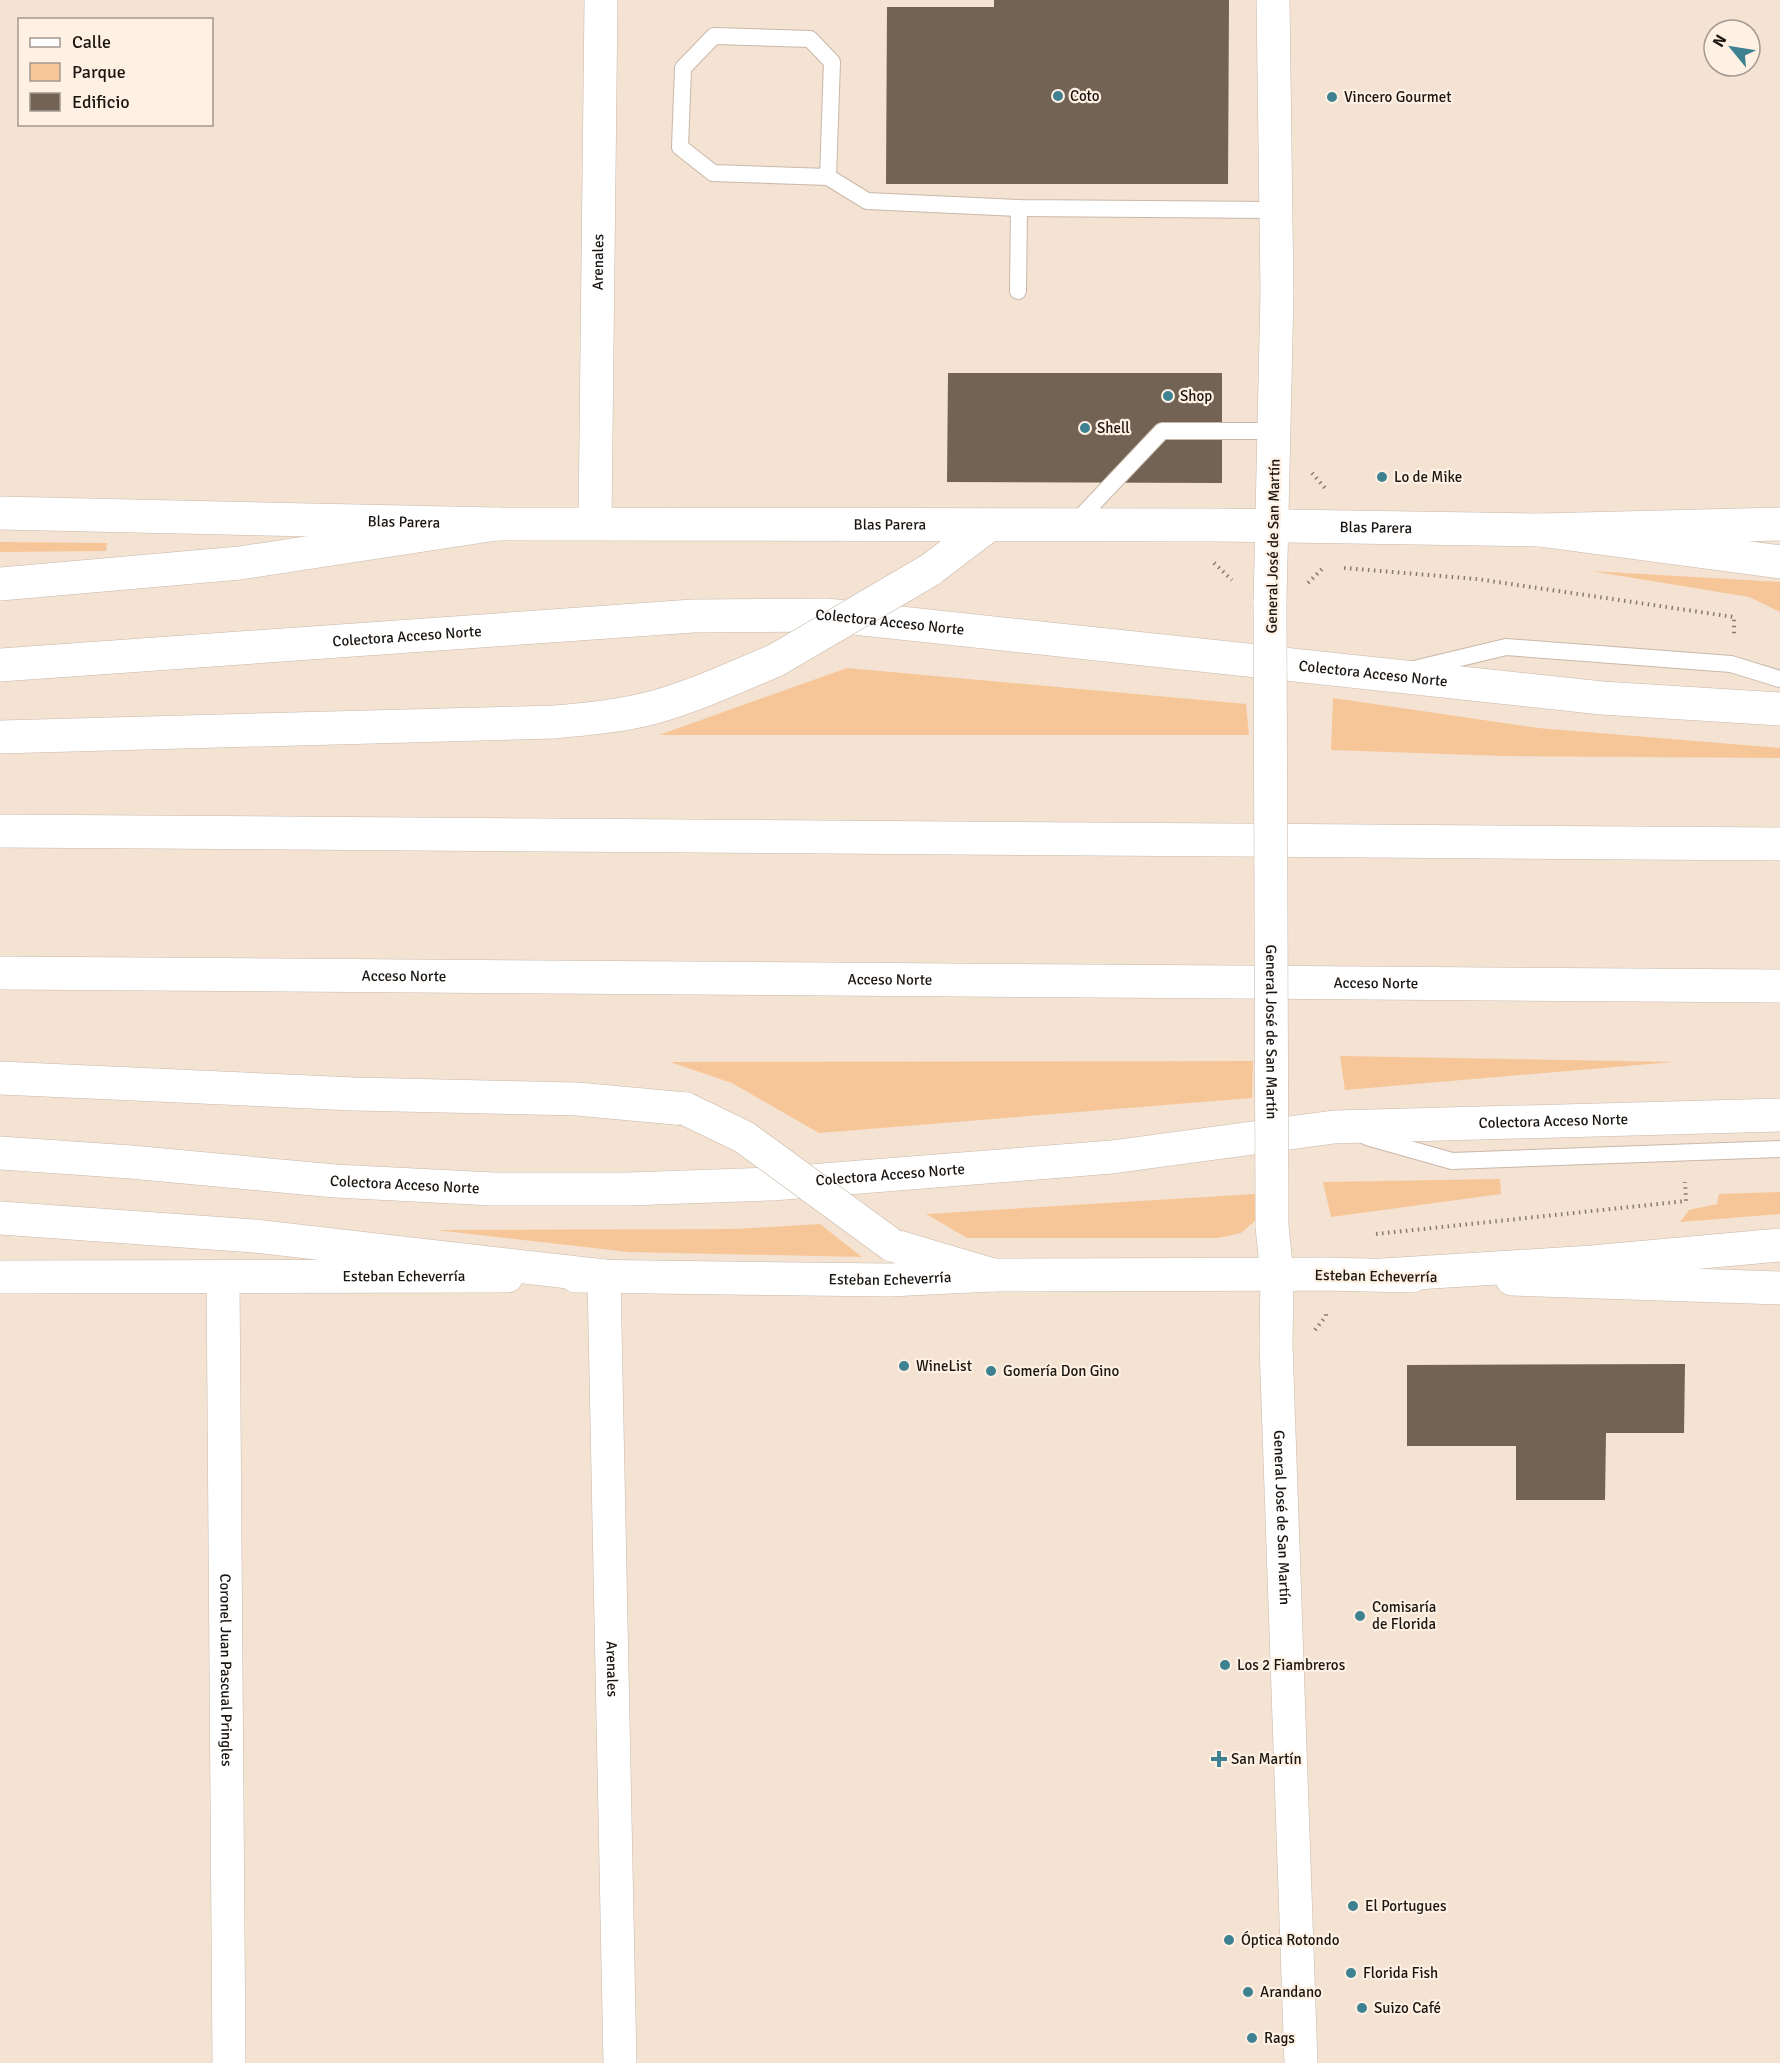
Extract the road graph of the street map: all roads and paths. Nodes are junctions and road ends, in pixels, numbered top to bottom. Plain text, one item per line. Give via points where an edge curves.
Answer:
1 (601, 0) edge
2 (1273, 0) edge
3 (828, 177) junction
4 (1019, 208) junction
5 (1276, 210) junction
6 (1018, 291) dead end
7 (1275, 431) junction
8 (0, 513) edge
9 (496, 524) junction
10 (595, 524) junction
11 (1780, 524) edge
12 (989, 525) junction
13 (1072, 525) junction
14 (1273, 526) junction
15 (1539, 530) junction
16 (1780, 562) edge
17 (0, 584) edge
18 (0, 665) edge
19 (1387, 675) junction
20 (1780, 679) edge
21 (1780, 709) edge
22 (0, 737) edge
23 (0, 831) edge
24 (1780, 844) edge
25 (0, 973) edge
26 (1780, 986) edge
27 (0, 1078) edge
28 (1780, 1115) edge
29 (1334, 1127) junction
30 (1780, 1149) edge
31 (0, 1153) edge
32 (0, 1218) edge
33 (1780, 1245) edge
34 (604, 1275) junction
35 (993, 1275) junction
36 (1277, 1275) junction
37 (1383, 1275) junction
38 (0, 1277) edge
39 (223, 1278) junction
40 (1780, 1288) edge
41 (229, 2063) edge
42 (620, 2063) edge
43 (1302, 2063) edge

1 - 10 main road, Arenales
2 - 5 main road, General José de San Martín
3 - 3 lane via 713,173 680,147 683,68 714,36 810,39 832,62
3 - 4 lane via 867,201
4 - 5 lane
4 - 6 lane
5 - 7 main road, General José de San Martín
7 - 13 lane via 1162,431
7 - 14 main road, General José de San Martín
8 - 9 main road, Blas Parera
9 - 10 main road, Blas Parera
9 - 17 main road via 240,563
10 - 12 main road, Blas Parera
11 - 15 main road, Blas Parera
12 - 13 main road, Blas Parera
12 - 22 main road, bridge via 930,570 776,660 708,690 609,717
13 - 14 main road, Blas Parera
14 - 15 main road, Blas Parera
14 - 36 main road, General José de San Martín, bridge via 1272,1226
15 - 16 main road
18 - 19 main road, Colectora Acceso Norte via 693,616 826,615
19 - 20 lane via 1506,647 1731,664
19 - 21 main road, Colectora Acceso Norte via 1602,698
23 - 24 main road
25 - 26 main road, Acceso Norte
27 - 35 main road, bridge via 354,1094 577,1099 686,1109 744,1137 892,1245
28 - 29 main road, Colectora Acceso Norte
29 - 30 lane via 1452,1161
29 - 31 main road, Colectora Acceso Norte via 1112,1157 772,1184 628,1189 493,1190 335,1181
32 - 34 main road via 254,1236
33 - 37 main road
34 - 35 main road, Esteban Echeverría via 889,1280
34 - 39 main road, Esteban Echeverría
34 - 42 main road, Arenales
35 - 36 main road, Esteban Echeverría
36 - 37 main road, Esteban Echeverría
36 - 43 main road, General José de San Martín via 1276,1345
37 - 40 main road, Esteban Echeverría
38 - 39 main road, Esteban Echeverría
39 - 41 main road, Coronel Juan Pascual Pringles

